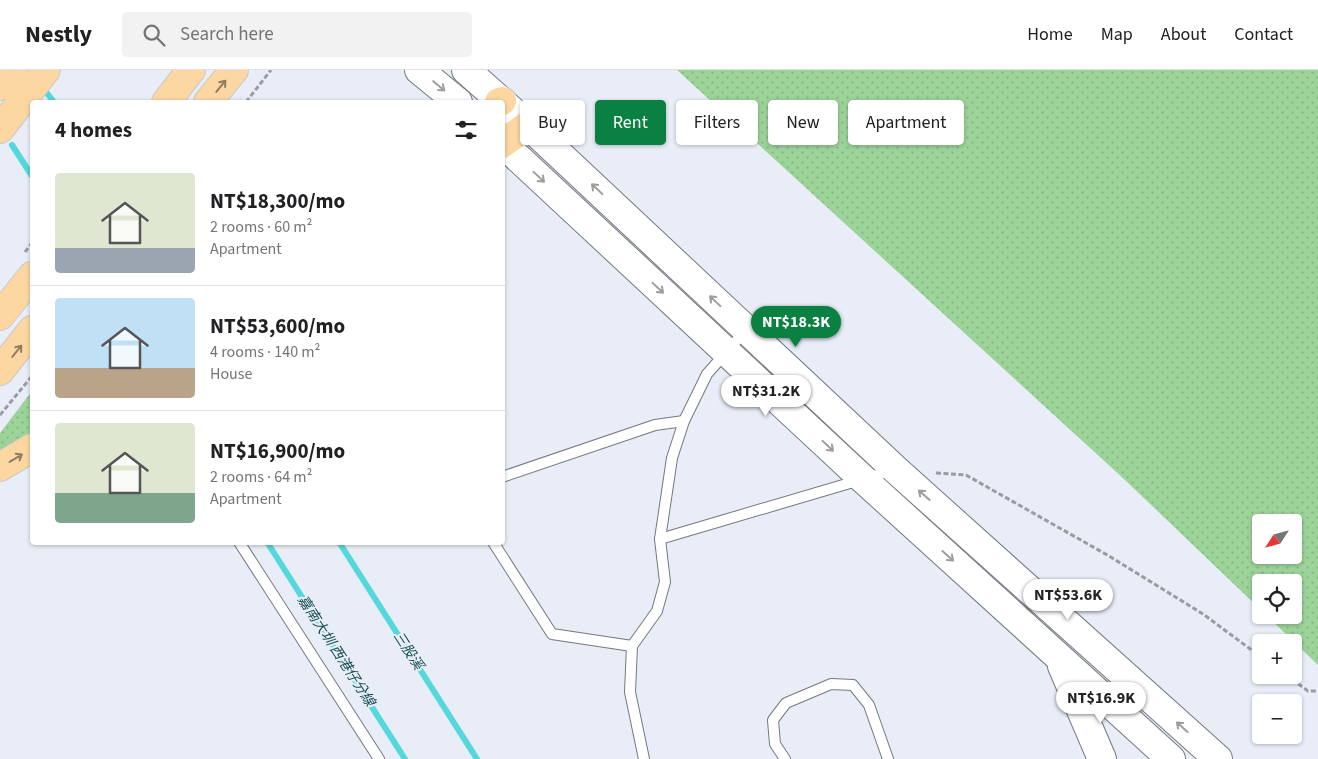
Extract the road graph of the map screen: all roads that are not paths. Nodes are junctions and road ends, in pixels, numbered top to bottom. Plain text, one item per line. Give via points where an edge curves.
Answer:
1 (46, 70) edge
2 (191, 70) edge
3 (234, 70) edge
4 (419, 70) edge
5 (466, 70) edge
6 (168, 100) edge
7 (210, 100) edge
8 (456, 100) edge
9 (498, 100) edge
10 (505, 106) edge
11 (520, 118) edge
12 (0, 129) edge
13 (520, 131) edge
14 (505, 142) edge
15 (549, 145) edge
16 (505, 146) edge
17 (30, 278) edge
18 (0, 316) edge
19 (746, 330) junction
20 (30, 333) edge
21 (727, 352) junction
22 (0, 371) edge
23 (684, 422) junction
24 (30, 449) edge
25 (0, 467) edge
26 (896, 470) junction
27 (505, 476) edge
28 (864, 480) junction
29 (660, 539) junction
30 (241, 545) edge
31 (495, 545) edge
32 (1037, 599) junction
33 (632, 646) junction
34 (1059, 658) junction
35 (379, 759) edge
36 (644, 759) edge
37 (785, 759) edge
38 (888, 759) edge
39 (1102, 759) edge
40 (1171, 759) edge
41 (1218, 759) edge

1 - 12 main road
2 - 6 main road
7 -> 3 main road
4 -> 8 main road
5 - 9 main road
10 - 11 main road
13 - 14 main road
19 -> 15 main road
16 -> 21 main road
17 - 18 main road
19 - 21 lane
19 - 26 main road
22 -> 20 main road
21 - 23 lane via 707,374
21 -> 28 main road
23 - 27 lane via 655,425
23 - 29 lane via 672,458
25 -> 24 main road
26 - 28 lane
32 -> 26 main road
28 - 29 lane
28 -> 34 main road
29 - 33 lane via 665,582 657,611
30 - 35 lane
31 - 33 lane via 552,634
32 - 34 main road
41 -> 32 main road
33 - 36 lane via 630,692
34 - 39 main road
34 - 40 main road
37 - 38 lane via 776,744 773,720 786,703 831,684 852,684 869,705

